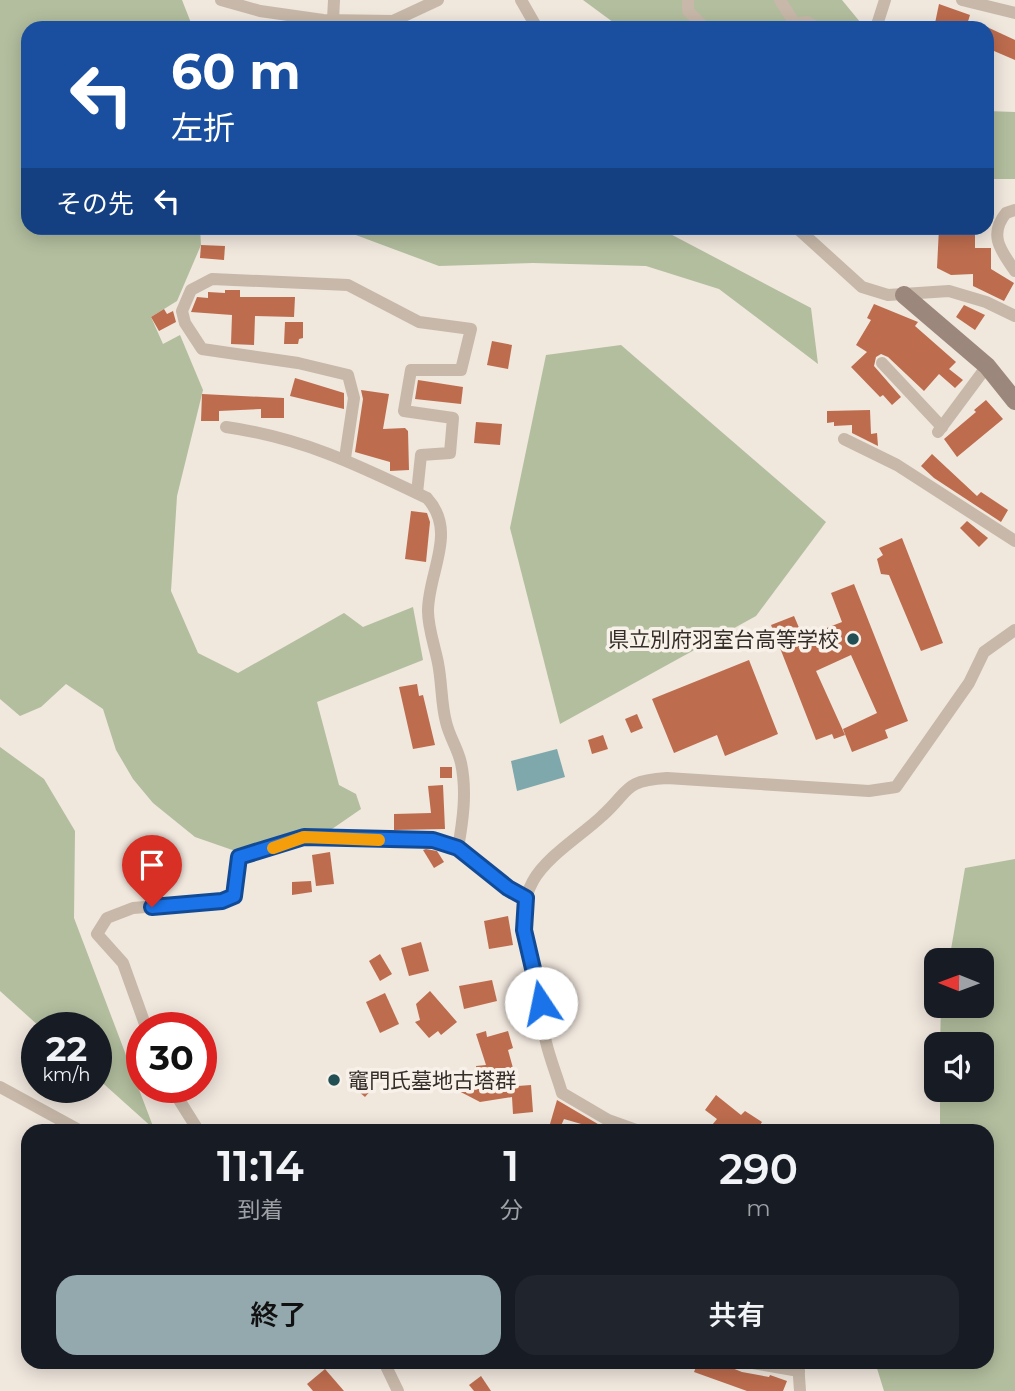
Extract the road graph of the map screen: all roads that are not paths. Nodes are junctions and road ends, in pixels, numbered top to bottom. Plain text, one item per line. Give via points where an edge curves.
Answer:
1 (221, 0) edge
2 (334, 0) edge
3 (438, 0) edge
4 (521, 0) edge
5 (688, 0) edge
6 (780, 0) edge
7 (886, 0) edge
8 (962, 0) edge
9 (1015, 13) edge
10 (333, 20) junction
11 (533, 21) edge
12 (698, 21) edge
13 (792, 21) edge
14 (878, 21) edge
15 (1015, 210) edge
16 (805, 235) edge
17 (1015, 271) edge
18 (904, 295) junction
19 (1015, 316) edge
20 (882, 363) dead end
21 (987, 366) junction
22 (1015, 401) edge
23 (226, 427) dead end
24 (844, 439) dead end
25 (345, 458) junction
26 (417, 493) junction
27 (1015, 541) edge
28 (1015, 630) edge
29 (458, 848) junction
30 (526, 898) junction
31 (141, 1012) edge
32 (0, 1087) edge
33 (181, 1103) edge
34 (68, 1124) edge
35 (194, 1124) edge
36 (619, 1124) edge
37 (387, 1369) edge
38 (798, 1369) edge
39 (398, 1391) edge
40 (800, 1391) edge

1 - 10 street via 260,11
2 - 10 street
3 - 10 street via 393,21
4 - 11 street
5 - 12 street via 688,12
6 - 13 street
7 - 14 street
8 - 9 street
15 - 17 street via 1006,213 996,229 996,242
16 - 18 street via 862,286 887,295
18 - 19 street via 949,290
18 - 21 street
20 - 21 street via 940,430
21 - 22 street
23 - 25 street via 256,431
24 - 27 street via 897,465
25 - 26 street
25 - 26 street via 354,398 348,375 202,349 182,311 195,286 212,279 348,285 419,322 471,329 461,370 411,370 404,411 453,418 450,453 421,455
26 - 29 street via 435,507 442,536 428,613 446,722 461,762 465,811
28 - 30 street via 984,652 969,683 896,787 869,791 644,779 625,788 602,816 548,862
29 - 30 street
29 - 31 street via 433,840 304,837 239,857 234,896 222,901 133,908 107,918 97,934 123,963
30 - 36 street via 524,930 546,1042 562,1093
32 - 34 street
33 - 35 street
37 - 39 street
38 - 40 street

